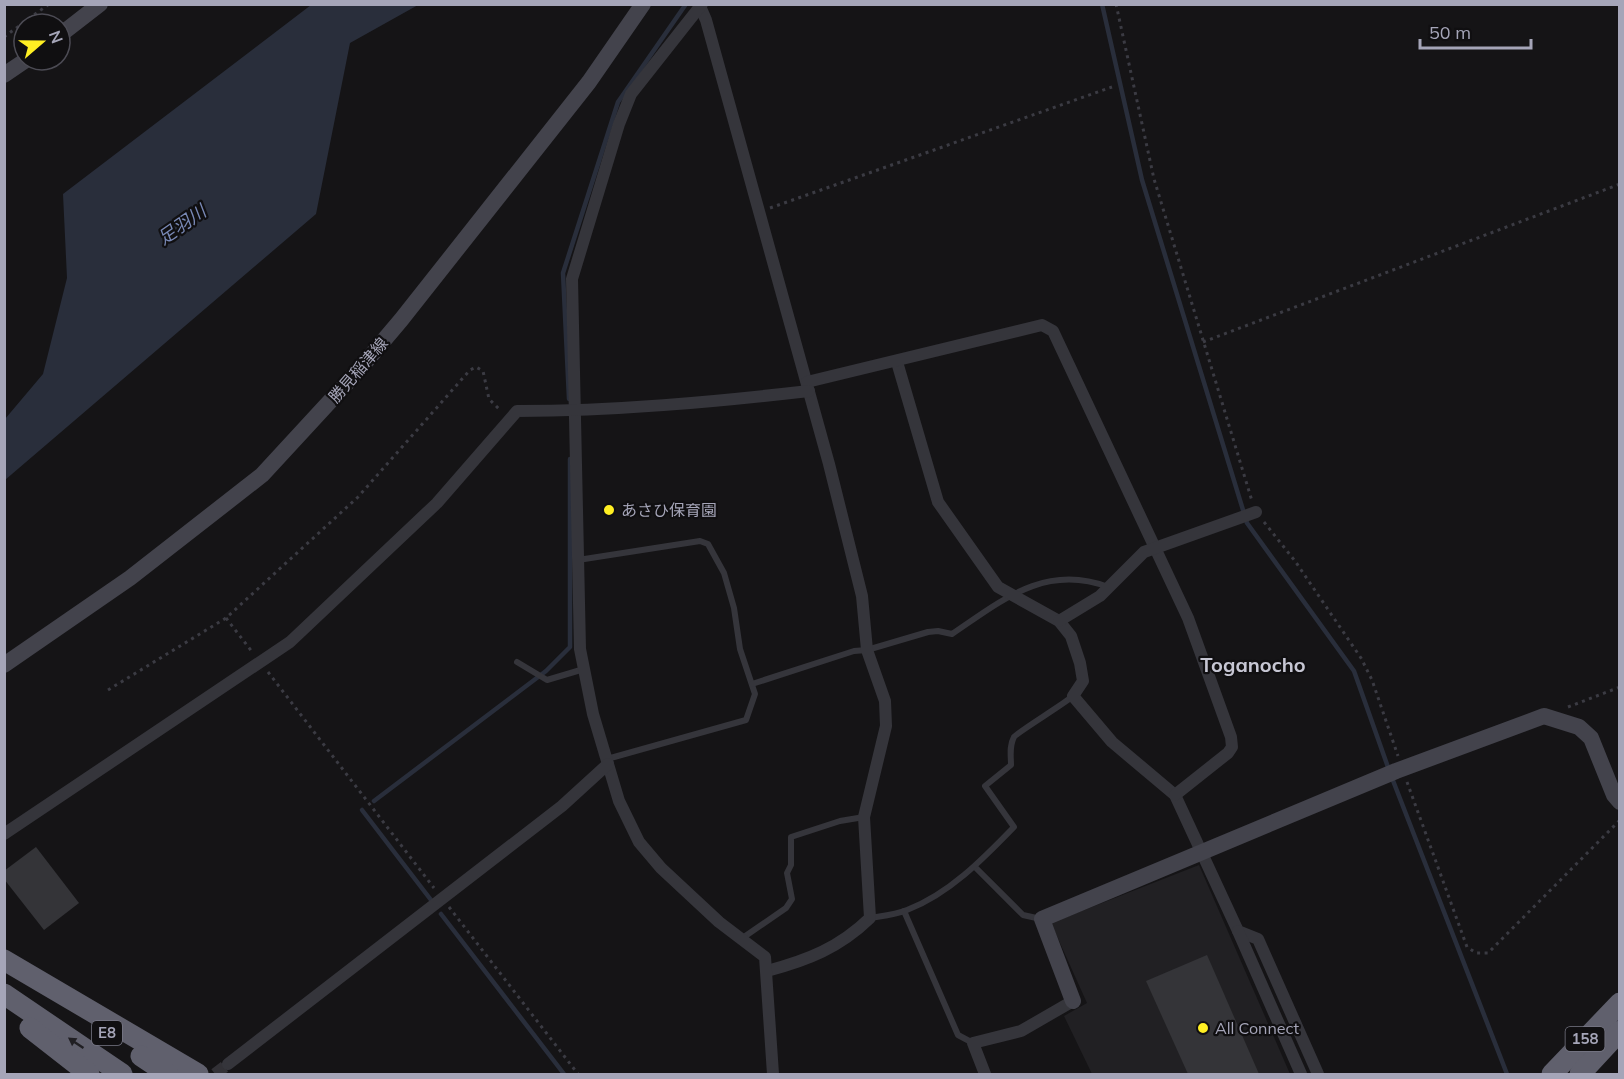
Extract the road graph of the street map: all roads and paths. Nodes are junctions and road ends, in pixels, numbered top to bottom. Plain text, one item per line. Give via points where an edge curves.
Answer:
1 (49, 4) edge
2 (100, 4) edge
3 (643, 4) edge
4 (1116, 4) edge
5 (701, 5) edge
6 (72, 26) edge
7 (4, 37) edge
8 (1112, 87) dead end
9 (1620, 184) edge
10 (760, 212) junction
11 (1203, 342) junction
12 (897, 362) junction
13 (808, 386) junction
14 (517, 411) junction
15 (571, 411) junction
16 (1249, 515) junction
17 (1154, 548) junction
18 (578, 560) junction
19 (1108, 587) junction
20 (1010, 595) junction
21 (226, 618) junction
22 (1059, 621) junction
23 (867, 650) junction
24 (260, 662) junction
25 (518, 662) dead end
26 (4, 665) edge
27 (584, 669) junction
28 (752, 684) junction
29 (1620, 687) edge
30 (108, 690) dead end
31 (1073, 696) junction
32 (1544, 716) junction
33 (608, 762) junction
34 (1395, 772) junction
35 (1175, 795) junction
36 (1620, 802) edge
37 (864, 817) junction
38 (1620, 820) edge
39 (4, 834) edge
40 (1202, 853) junction
41 (975, 867) junction
42 (442, 899) junction
43 (904, 911) junction
44 (870, 918) junction
45 (1042, 919) junction
46 (1238, 931) junction
47 (741, 939) junction
48 (4, 961) edge
49 (767, 971) junction
50 (47, 990) junction
51 (4, 994) edge
52 (1073, 1001) joint
53 (1620, 1003) edge
54 (4, 1008) edge
55 (26, 1017) junction
56 (1620, 1031) edge
57 (973, 1043) junction
58 (228, 1064) tunnel mouth
59 (89, 1074) edge
60 (122, 1074) edge
61 (168, 1074) edge
62 (198, 1074) edge
63 (578, 1074) edge
64 (777, 1074) edge
65 (985, 1074) edge
66 (1301, 1074) edge
67 (1318, 1074) edge
68 (1552, 1074) edge
69 (1580, 1074) edge

1 - 7 path
2 - 6 main road
3 - 26 main road, 勝見稲津線 via 589,82 408,311 262,475 130,578
4 - 11 path via 1154,179
5 - 10 street
5 - 15 street via 631,94 619,124 572,279
8 - 10 path
9 - 11 path
10 - 13 street
11 - 16 path
12 - 13 street
12 - 17 street via 1042,325 1053,331
12 - 20 street via 938,502 998,587
13 - 15 street via 690,404
13 - 23 street via 862,596
14 - 15 street
14 - 21 path via 494,406 483,371 476,367 470,370 358,497
14 - 24 street via 430,511 290,642
15 - 18 street
16 - 17 street
16 - 34 path via 1295,561 1361,658 1372,680
17 - 19 street via 1144,552
17 - 35 street via 1188,618 1232,737 1228,753
18 - 27 street
18 - 28 lane via 700,541 708,544 724,573 740,649
19 - 20 lane via 1091,580 1066,579 1045,581
19 - 22 street
20 - 22 street
20 - 23 lane via 952,634 928,632
21 - 24 path
21 - 30 path
22 - 31 street via 1071,636 1080,663 1083,681
23 - 28 lane
23 - 37 street via 885,701 886,726
24 - 39 street
24 - 42 path
25 - 27 lane via 545,679
27 - 33 street
28 - 33 lane via 754,694 746,720
29 - 32 path
31 - 35 street via 1112,742
31 - 41 lane via 1016,734 1011,744 1011,765 985,786 1014,827
32 - 34 main road
32 - 36 main road via 1579,727 1591,738
33 - 42 street via 562,806
33 - 47 street via 619,801 639,842 661,868
34 - 38 path via 1467,947 1476,953 1488,953
34 - 40 main road
35 - 40 street
37 - 44 street
37 - 47 lane via 791,837 791,865 787,873 792,899 786,908
40 - 45 main road
40 - 46 street
41 - 43 lane via 923,903
41 - 45 lane via 1023,915
42 - 58 street
42 - 63 path
43 - 44 lane
43 - 57 lane via 958,1035
44 - 49 street via 858,930 811,959
45 - 52 main road
46 - 66 street
46 - 67 street via 1258,939
47 - 49 street via 765,957
48 - 50 highway
49 - 64 street
50 - 61 highway, E8
50 - 62 highway
51 - 55 highway, E8
52 - 57 street via 1021,1031
53 - 68 highway, 158
54 - 55 highway
55 - 59 highway
60 -> 55 highway, E8
56 - 69 highway, 158
57 - 65 street

